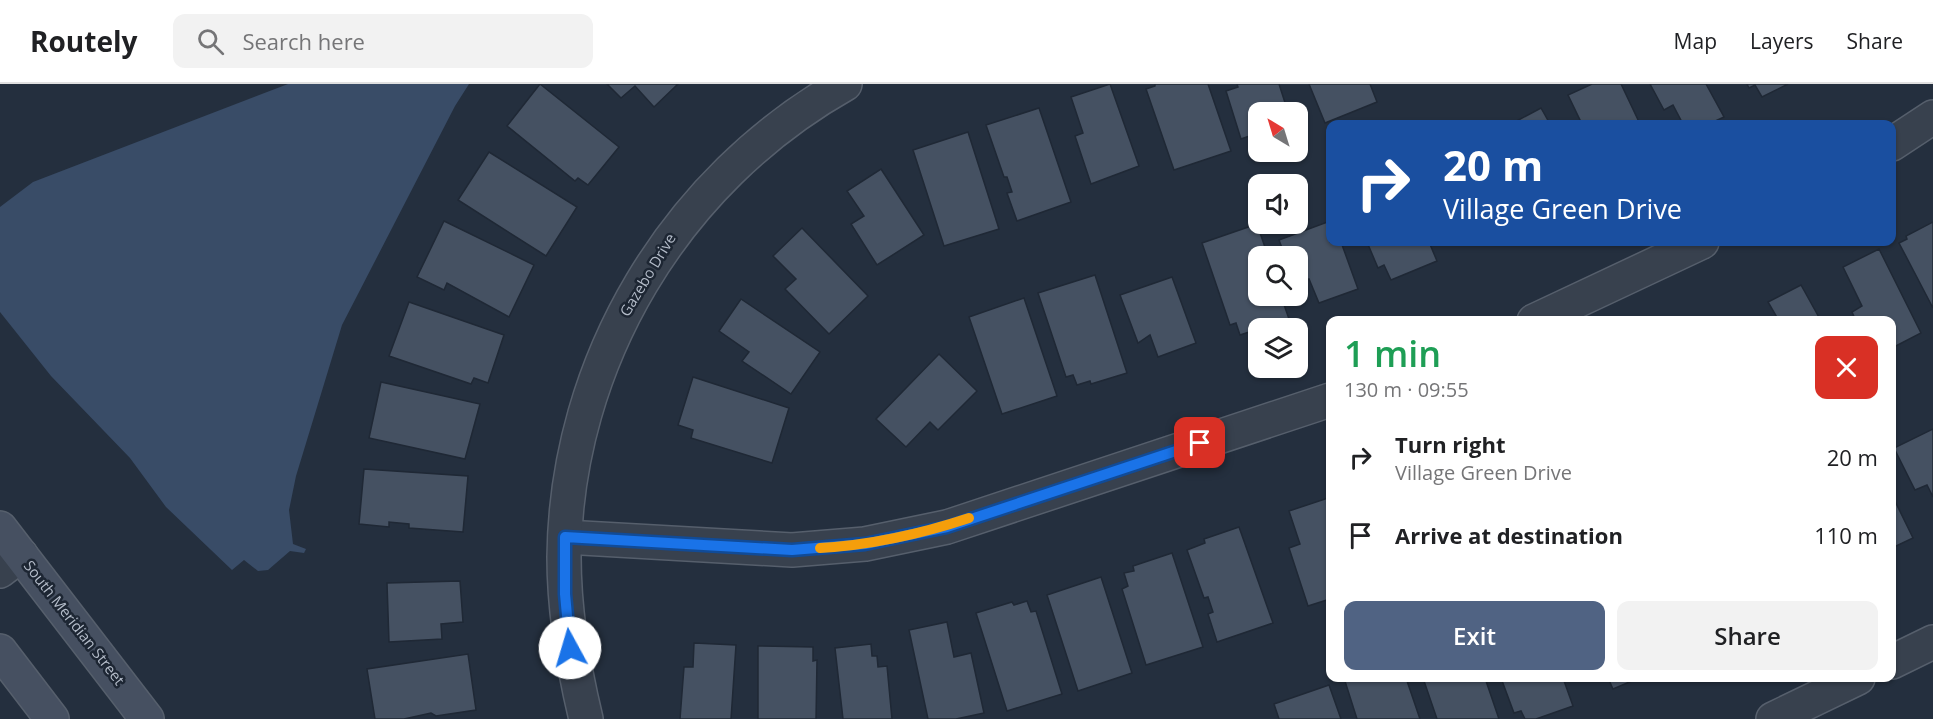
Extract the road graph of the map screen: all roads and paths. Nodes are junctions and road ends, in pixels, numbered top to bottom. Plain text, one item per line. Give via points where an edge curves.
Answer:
1 (845, 84) edge
2 (1933, 117) edge
3 (1896, 141) edge
4 (1693, 246) edge
5 (1545, 316) edge
6 (1326, 401) edge
7 (0, 528) edge
8 (565, 537) junction
9 (10, 563) edge
10 (1933, 642) edge
11 (0, 651) edge
12 (1896, 660) edge
13 (1850, 682) edge
14 (52, 719) edge
15 (147, 719) edge
16 (586, 719) edge
17 (1773, 719) edge

1 - 8 street, Gazebo Drive via 814,101 742,157 674,231 637,291 590,395 571,479
2 - 3 street
4 - 5 street
6 - 8 street via 947,527 865,544 792,550
7 - 9 main road, South Meridian Street
8 - 16 street, Gazebo Drive via 568,630
9 - 15 main road, South Meridian Street
10 - 12 street
11 - 14 main road
13 - 17 street

